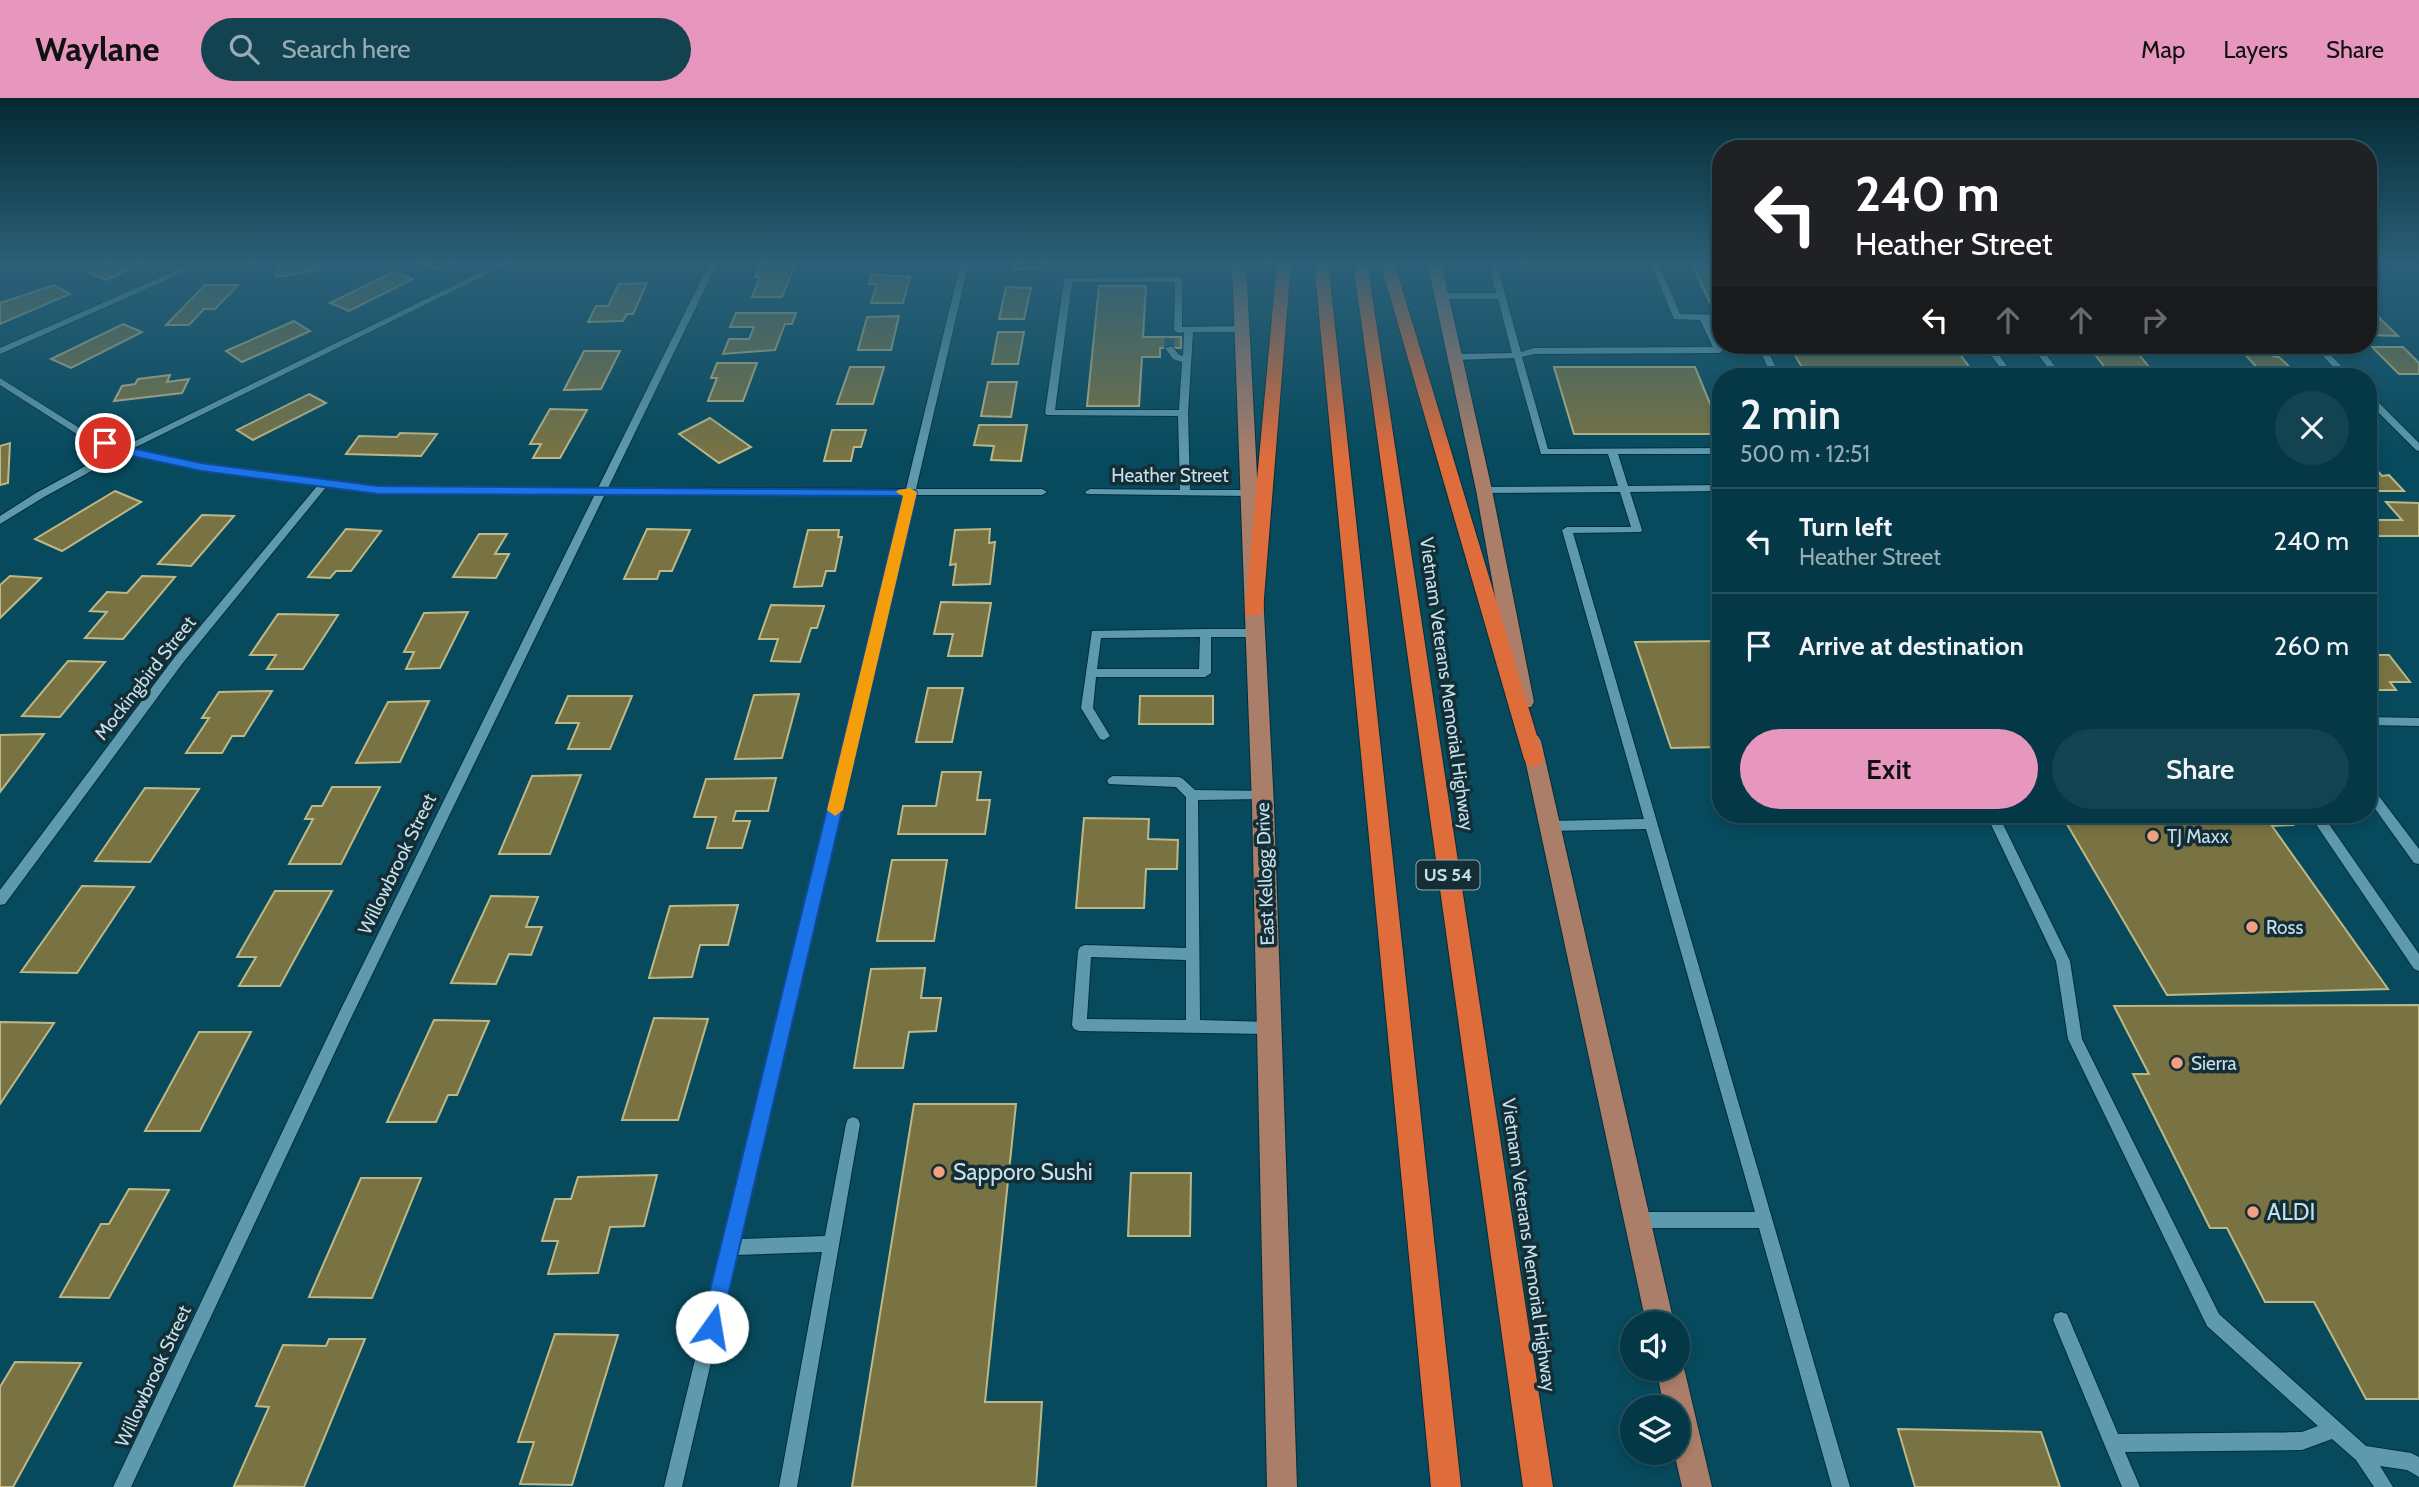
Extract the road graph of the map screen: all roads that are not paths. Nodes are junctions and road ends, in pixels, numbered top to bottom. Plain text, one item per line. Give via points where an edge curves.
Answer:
1 (55, 327) edge
2 (375, 327) edge
3 (683, 327) edge
4 (949, 327) edge
5 (1062, 327) edge
6 (1183, 327) edge
7 (1279, 327) edge
8 (1328, 327) edge
9 (1369, 327) edge
10 (1406, 327) edge
11 (1448, 327) edge
12 (1510, 327) edge
13 (1240, 329) joint
14 (1183, 330) junction
15 (1170, 337) dead end
16 (1169, 348) dead end
17 (1712, 349) edge
18 (0, 351) edge
19 (2325, 354) edge
20 (1518, 355) junction
21 (1455, 356) junction
22 (1186, 360) junction
23 (2339, 368) edge
24 (0, 381) edge
25 (2377, 406) edge
26 (1183, 413) junction
27 (2419, 448) edge
28 (123, 450) junction
29 (1612, 451) junction
30 (1712, 451) edge
31 (325, 484) junction
32 (1712, 488) edge
33 (1623, 489) junction
34 (1484, 490) junction
35 (601, 491) junction
36 (910, 492) junction
37 (1042, 492) dead end
38 (1090, 492) dead end
39 (1185, 492) junction
40 (1249, 493) junction
41 (0, 521) edge
42 (1254, 622) junction
43 (1206, 633) junction
44 (1091, 673) junction
45 (2377, 722) edge
46 (2419, 722) edge
47 (1104, 736) dead end
48 (1534, 759) junction
49 (1113, 781) dead end
50 (1262, 794) junction
51 (1192, 795) junction
52 (2377, 802) edge
53 (1997, 823) edge
54 (2321, 823) edge
55 (1650, 824) junction
56 (1549, 826) junction
57 (2419, 859) edge
58 (0, 901) edge
59 (1193, 954) junction
60 (2419, 965) edge
61 (1193, 1026) junction
62 (1269, 1028) junction
63 (853, 1124) dead end
64 (1637, 1220) junction
65 (1766, 1220) junction
66 (832, 1244) junction
67 (730, 1247) junction
68 (1657, 1311) edge
69 (2061, 1320) dead end
70 (1673, 1381) edge
71 (2335, 1429) junction
72 (2112, 1443) junction
73 (2362, 1454) junction
74 (2419, 1468) edge
75 (122, 1487) edge
76 (673, 1487) edge
77 (788, 1487) edge
78 (1282, 1487) edge
79 (1446, 1487) edge
80 (1538, 1487) edge
81 (1697, 1487) edge
82 (1841, 1487) edge
83 (2131, 1487) edge
84 (2384, 1487) edge

1 - 18 street
2 - 28 street
3 - 35 street, Willowbrook Street
4 - 36 street
5 - 26 street via 1050,413
6 - 14 street
7 - 42 highway
8 - 79 highway
9 - 80 highway, Vietnam Veterans Memorial Highway / US 54
10 - 48 highway
11 - 21 main road
12 - 20 street
13 - 14 street
13 - 40 main road, East Kellogg Drive
14 - 15 street
14 - 22 street
16 - 22 lane
17 - 20 street via 1534,351
19 - 23 street
20 - 21 street
20 - 29 street via 1545,452
21 - 34 main road
22 - 26 street
24 - 28 street via 86,436
25 - 27 street
26 - 39 street
28 - 31 street via 201,467
28 - 41 street
29 - 30 street
29 - 33 street
31 - 35 street via 378,490
31 - 58 street, Mockingbird Street via 178,661
32 - 33 street
33 - 34 street
33 - 55 street via 1637,530 1567,530
34 - 48 main road
35 - 36 street
35 - 75 street, Willowbrook Street via 344,1017
36 - 37 street
36 - 67 street
38 - 39 street, Heather Street
39 - 40 street, Heather Street
40 - 42 main road, East Kellogg Drive
42 - 43 street
42 - 50 main road, East Kellogg Drive
43 - 44 street via 1096,634
43 - 44 street via 1205,673
44 - 47 street via 1087,708
45 - 46 street
48 - 56 main road
49 - 51 street via 1179,782
50 - 51 street
50 - 62 main road, East Kellogg Drive
51 - 59 street
52 - 57 street
53 - 71 lane via 2063,961 2075,1038 2213,1320
54 - 60 street
55 - 56 street
55 - 65 street
56 - 64 main road
59 - 61 street
59 - 61 street via 1085,951 1079,1025
61 - 62 street
62 - 78 main road, East Kellogg Drive
63 - 66 street
64 - 65 street
64 - 68 main road
65 - 82 street
66 - 67 street
66 - 77 street
67 - 76 street
69 - 72 street
70 - 81 main road
71 - 72 street via 2302,1441
71 - 73 lane
72 - 83 street
73 - 74 lane via 2411,1462
73 - 84 street

